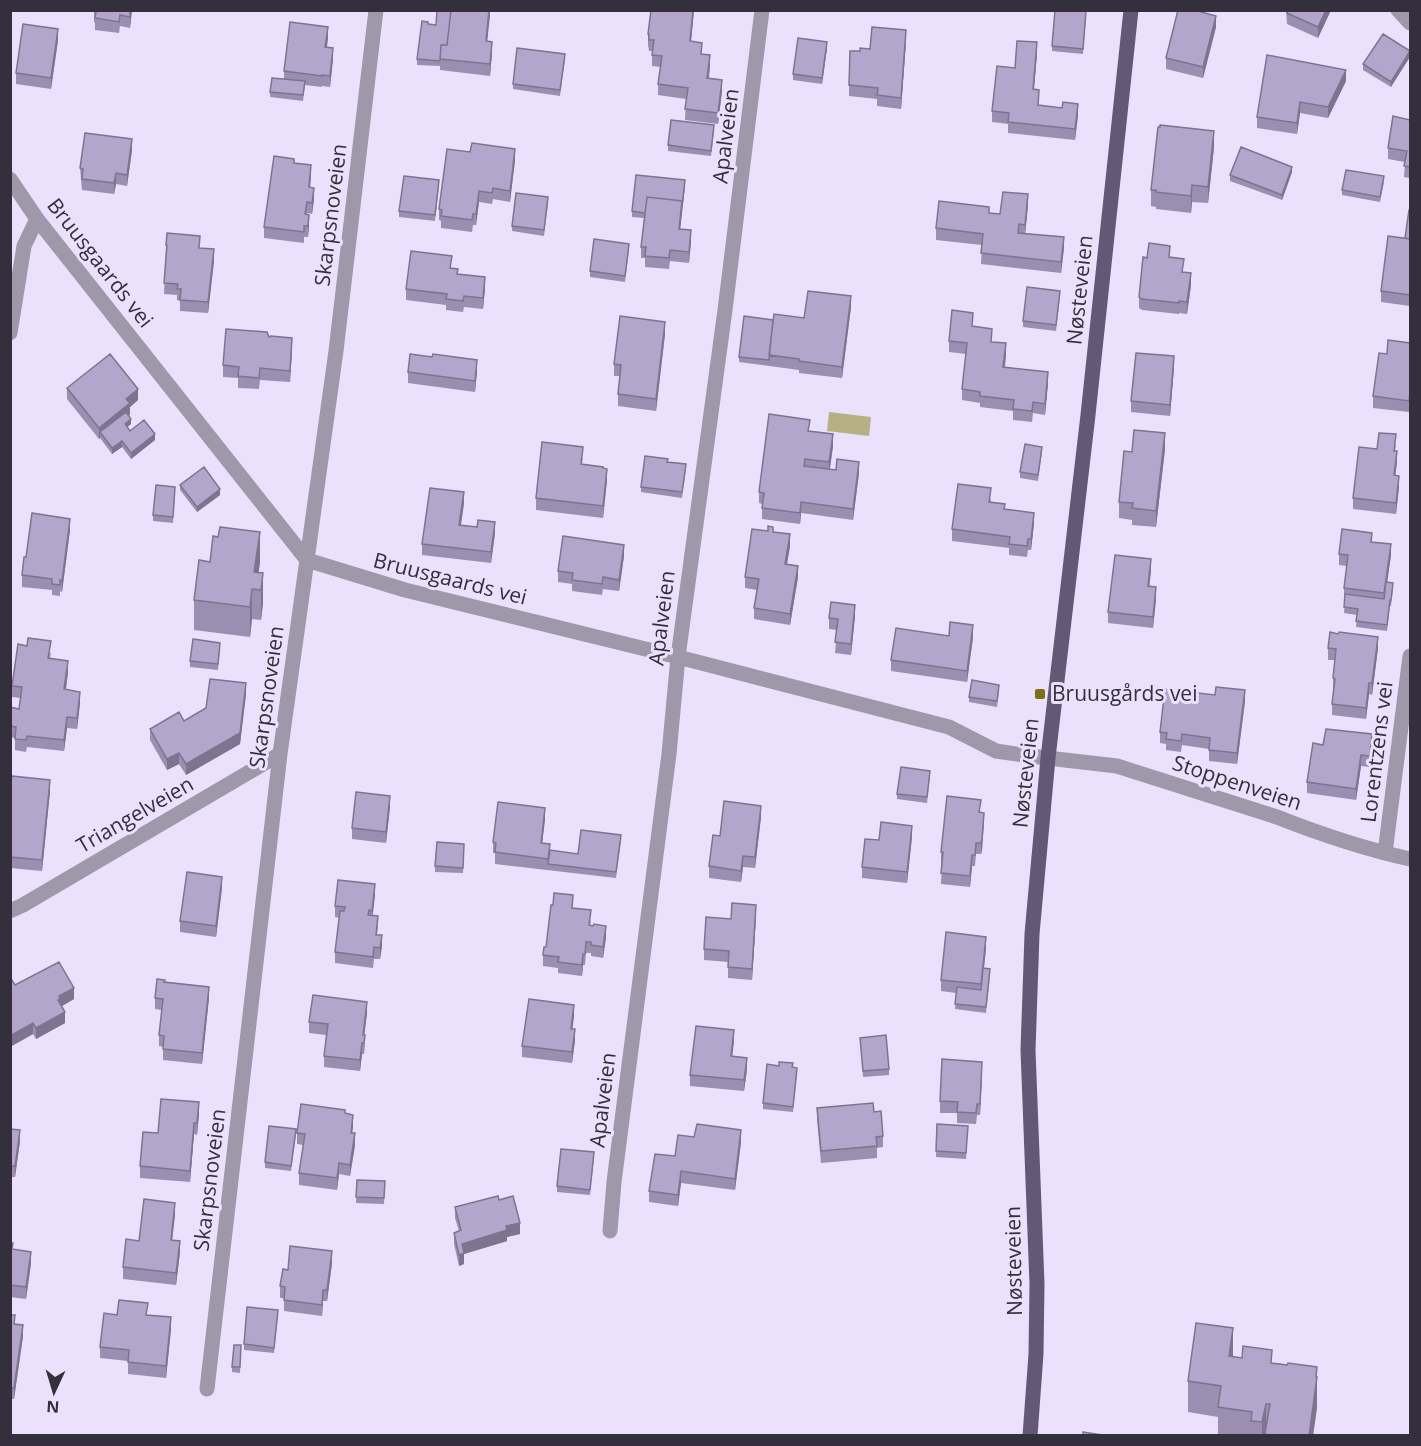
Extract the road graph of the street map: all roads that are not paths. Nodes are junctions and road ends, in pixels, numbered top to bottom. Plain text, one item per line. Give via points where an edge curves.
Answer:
1 (376, 10) edge
2 (762, 10) edge
3 (1131, 10) edge
4 (1398, 10) edge
5 (1410, 23) edge
6 (10, 179) edge
7 (37, 219) junction
8 (10, 333) edge
9 (307, 560) junction
10 (1410, 656) edge
11 (678, 657) junction
12 (280, 754) junction
13 (1048, 758) junction
14 (1385, 853) junction
15 (1410, 860) edge
16 (10, 911) edge
17 (610, 1231) dead end
18 (207, 1389) dead end
19 (1030, 1436) edge

1 - 9 street, Skarpsnoveien
2 - 11 street, Apalveien
3 - 13 main road, Nøsteveien
4 - 5 street
6 - 7 street, Bruusgaards vei
7 - 8 street via 24,246
7 - 9 street, Bruusgaards vei
9 - 11 street, Bruusgaards vei via 405,590
9 - 12 street, Skarpsnoveien
10 - 14 street, Lorentzens vei
11 - 13 street, Bruusgaards vei via 949,727 996,751
11 - 17 street, Apalveien
12 - 16 street, Triangelveien
12 - 18 street, Skarpsnoveien
13 - 14 street, Stoppenveien via 1117,766
13 - 19 main road, Nøsteveien via 1029,1007 1037,1284
14 - 15 street, Stoppenveien

